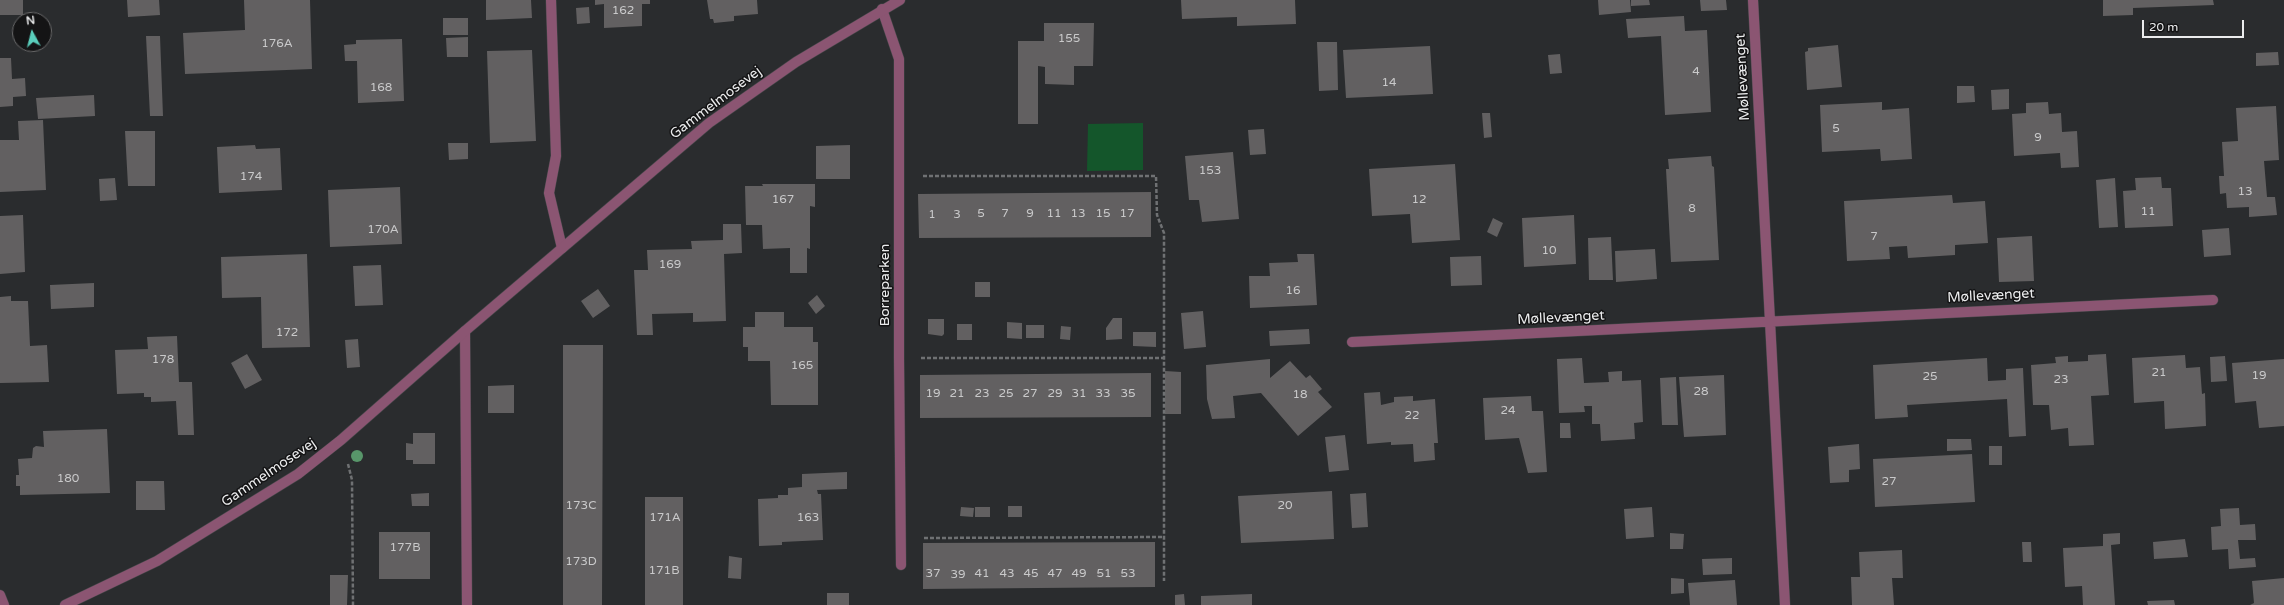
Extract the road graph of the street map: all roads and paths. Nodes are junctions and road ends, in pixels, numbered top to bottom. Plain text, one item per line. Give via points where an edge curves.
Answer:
1 (551, 0) edge
2 (900, 0) edge
3 (1753, 0) edge
4 (882, 9) junction
5 (899, 176) junction
6 (562, 248) junction
7 (2212, 300) dead end
8 (1770, 321) junction
9 (465, 331) junction
10 (1352, 342) dead end
11 (898, 358) junction
12 (1164, 358) junction
13 (341, 440) junction
14 (1165, 536) junction
15 (900, 538) junction
16 (901, 565) dead end
17 (1164, 581) dead end
18 (0, 595) edge
19 (4, 605) edge
20 (65, 605) edge
21 (353, 605) edge
22 (467, 605) edge
23 (1785, 605) edge

1 - 6 street via 556,156 549,193
2 - 4 street, Gammelmosevej
3 - 8 street, Møllevænget
4 - 5 street, Borreparken via 899,59
4 - 6 street, Gammelmosevej via 796,62 709,123
5 - 11 street, Borreparken
5 - 12 path via 1156,176 1157,214 1164,233
6 - 9 street, Gammelmosevej
7 - 8 street, Møllevænget
8 - 10 street, Møllevænget
8 - 23 street, Møllevænget
9 - 13 street, Gammelmosevej
9 - 22 street
11 - 12 path
11 - 15 street, Borreparken
12 - 14 path
13 - 20 street, Gammelmosevej via 298,474 157,561
13 - 21 path via 352,480
14 - 15 path
14 - 17 path
15 - 16 street, Borreparken
18 - 19 street

